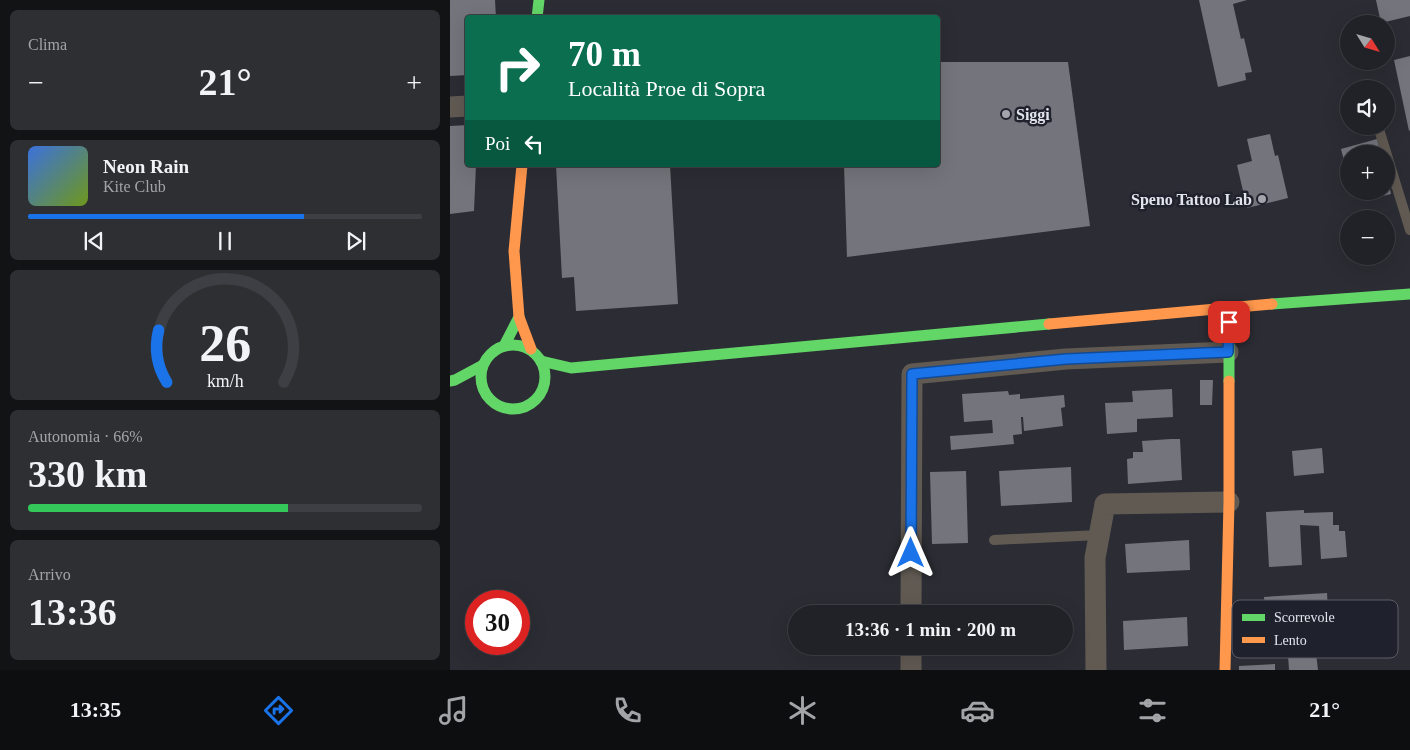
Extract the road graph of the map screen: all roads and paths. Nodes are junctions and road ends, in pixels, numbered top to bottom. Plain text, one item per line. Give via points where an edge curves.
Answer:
1 (539, 0) edge
2 (537, 15) edge
3 (465, 106) edge
4 (450, 107) edge
5 (1381, 135) edge
6 (522, 167) edge
7 (1410, 230) edge
8 (1410, 294) edge
9 (1229, 307) junction
10 (519, 317) junction
11 (504, 346) junction
12 (531, 350) junction
13 (1228, 352) junction
14 (541, 361) junction
15 (484, 365) junction
16 (571, 368) junction
17 (453, 380) edge
18 (543, 390) junction
19 (486, 394) junction
20 (1229, 502) junction
21 (1099, 535) junction
22 (994, 540) dead end
23 (911, 605) edge
24 (911, 655) edge
25 (911, 670) edge
26 (1096, 670) edge
27 (1225, 670) edge

1 - 2 main road
3 - 4 street
5 - 7 lane
6 - 10 main road via 514,251
8 - 9 main road
9 - 13 main road
9 - 16 main road
10 - 11 main road
10 - 12 main road
11 - 12 main road via 514,344
11 - 15 main road via 488,356
12 - 14 main road
13 - 20 main road
13 - 23 street via 1066,359 912,374
14 - 16 main road
14 - 18 main road via 546,377
15 - 17 main road
15 - 19 main road via 481,378
16 - 18 main road
17 - 19 main road
18 - 19 main road via 530,405 513,409 497,405
20 - 21 street via 1105,504
20 - 27 main road
21 - 22 lane
21 - 26 street via 1095,558
24 - 25 street

